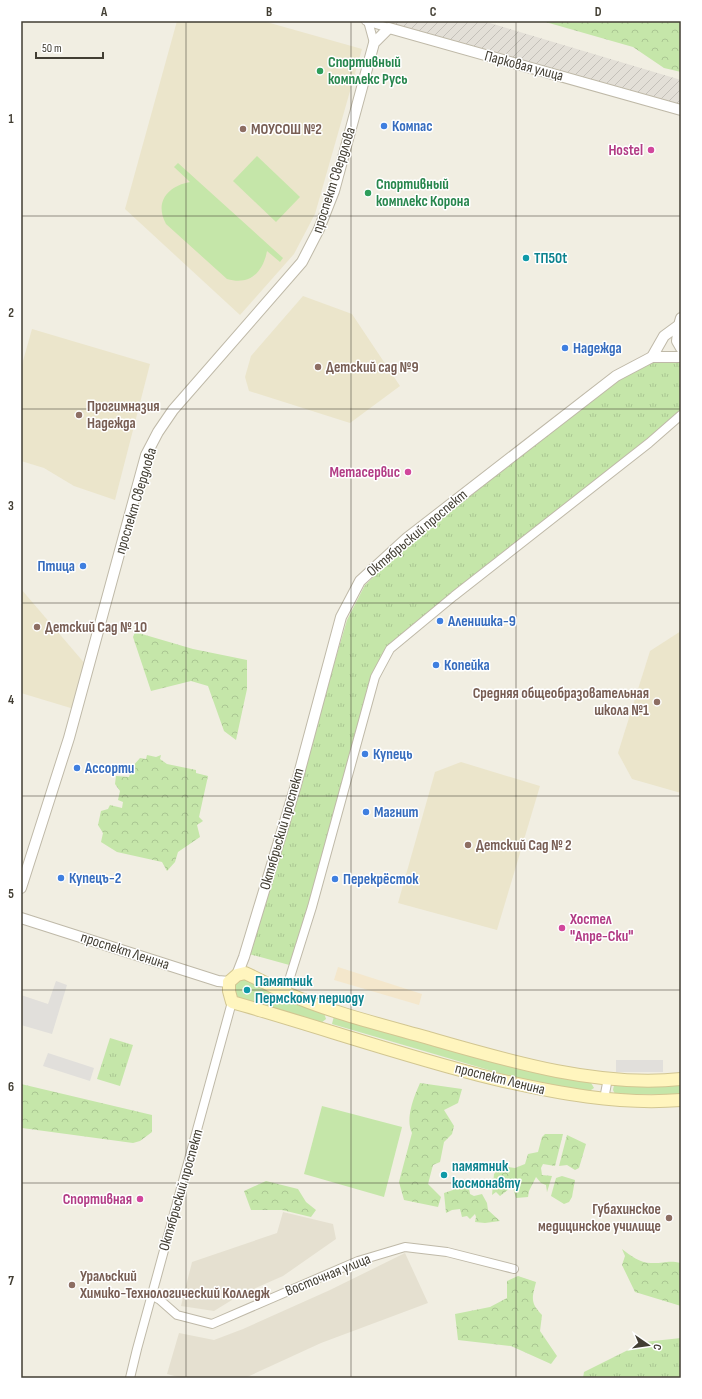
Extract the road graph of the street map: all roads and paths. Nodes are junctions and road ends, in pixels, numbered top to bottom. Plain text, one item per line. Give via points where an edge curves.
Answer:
1 (367, 21) edge
2 (389, 28) junction
3 (374, 43) junction
4 (681, 110) edge
5 (680, 321) edge
6 (681, 348) edge
7 (652, 357) junction
8 (681, 357) edge
9 (681, 415) edge
10 (21, 888) edge
11 (21, 918) edge
12 (233, 979) junction
13 (285, 993) junction
14 (232, 1002) junction
15 (329, 1009) junction
16 (323, 1029) junction
17 (608, 1078) junction
18 (681, 1079) edge
19 (604, 1099) junction
20 (681, 1100) edge
21 (514, 1269) dead end
22 (152, 1295) junction
23 (130, 1378) edge

1 - 2 street, Парковая улица
1 - 3 street
2 - 3 street, проспект Свердлова
2 - 4 street, Парковая улица
3 - 10 street, проспект Свердлова via 334,191 302,262 173,410 146,455 69,738
5 - 6 street via 677,341
5 - 7 street via 664,336
7 - 8 street
7 - 12 street, Октябрьский проспект via 616,376 412,534 360,581 341,617 296,785 244,957
9 - 13 street via 390,649 376,677 310,914
11 - 12 street, проспект Ленина via 218,981
12 - 13 main road, проспект Ленина via 245,973
12 - 14 main road via 229,991
13 - 15 main road, проспект Ленина
14 - 16 main road, проспект Ленина
14 - 22 street, Октябрьский проспект
15 - 16 main road via 329,1019
15 - 17 main road, проспект Ленина via 473,1051 555,1070
16 - 19 main road, проспект Ленина via 466,1072 550,1092
17 - 18 main road, проспект Ленина
17 - 19 street
19 - 20 main road, проспект Ленина
21 - 22 street, Восточная улица via 447,1252 405,1247 358,1261 212,1324 177,1315
22 - 23 street, Октябрьский проспект

